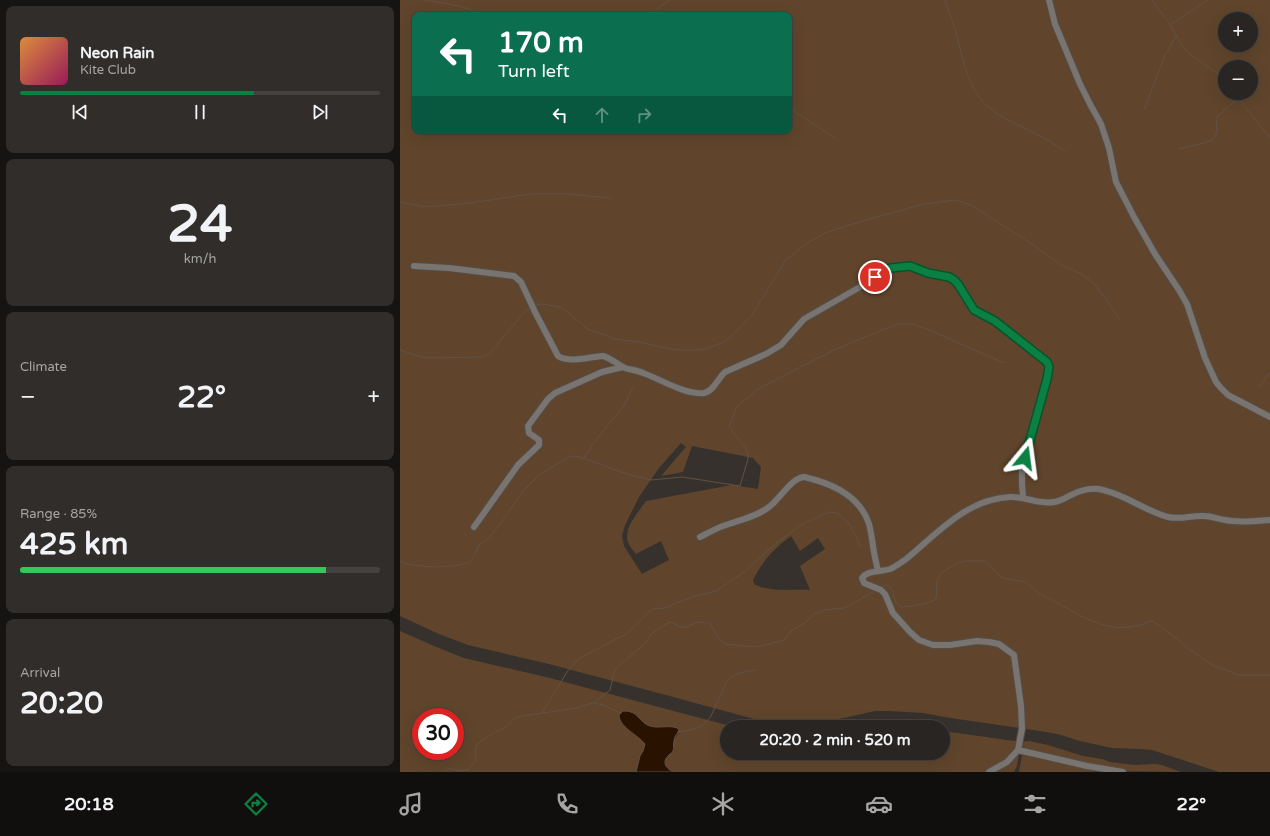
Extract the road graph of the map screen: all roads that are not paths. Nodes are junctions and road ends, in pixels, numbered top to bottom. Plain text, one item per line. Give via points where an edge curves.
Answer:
1 (1049, 0) edge
2 (414, 266) dead end
3 (623, 367) junction
4 (1270, 417) edge
5 (1023, 498) junction
6 (1270, 520) edge
7 (474, 527) dead end
8 (700, 537) dead end
9 (878, 571) junction
10 (1018, 750) junction
11 (989, 772) edge
12 (1124, 772) edge

1 - 4 street via 1055,24 1080,84 1101,124 1116,182 1155,254 1187,304 1216,382 1228,395
2 - 3 street via 514,276 520,282 558,356 573,359 602,356
3 - 5 street via 681,389 705,393 725,372 781,345 811,314 886,270 910,266 949,277 958,284 974,310 995,321 1044,359 1049,367 1022,470
3 - 7 street via 596,374 552,395 528,426 529,433 539,440 539,444 518,465
5 - 6 street via 1055,502 1081,491 1094,489 1114,493 1168,517 1204,516 1246,522
5 - 9 street via 1001,498 978,504 934,534 898,565
8 - 9 street via 765,510 793,482 804,477 837,488 861,509 870,529
9 - 10 street via 864,575 862,581 885,594 893,612 919,640 933,645 989,642 998,644 1014,655 1022,729
10 - 11 street via 1007,762
10 - 12 street

